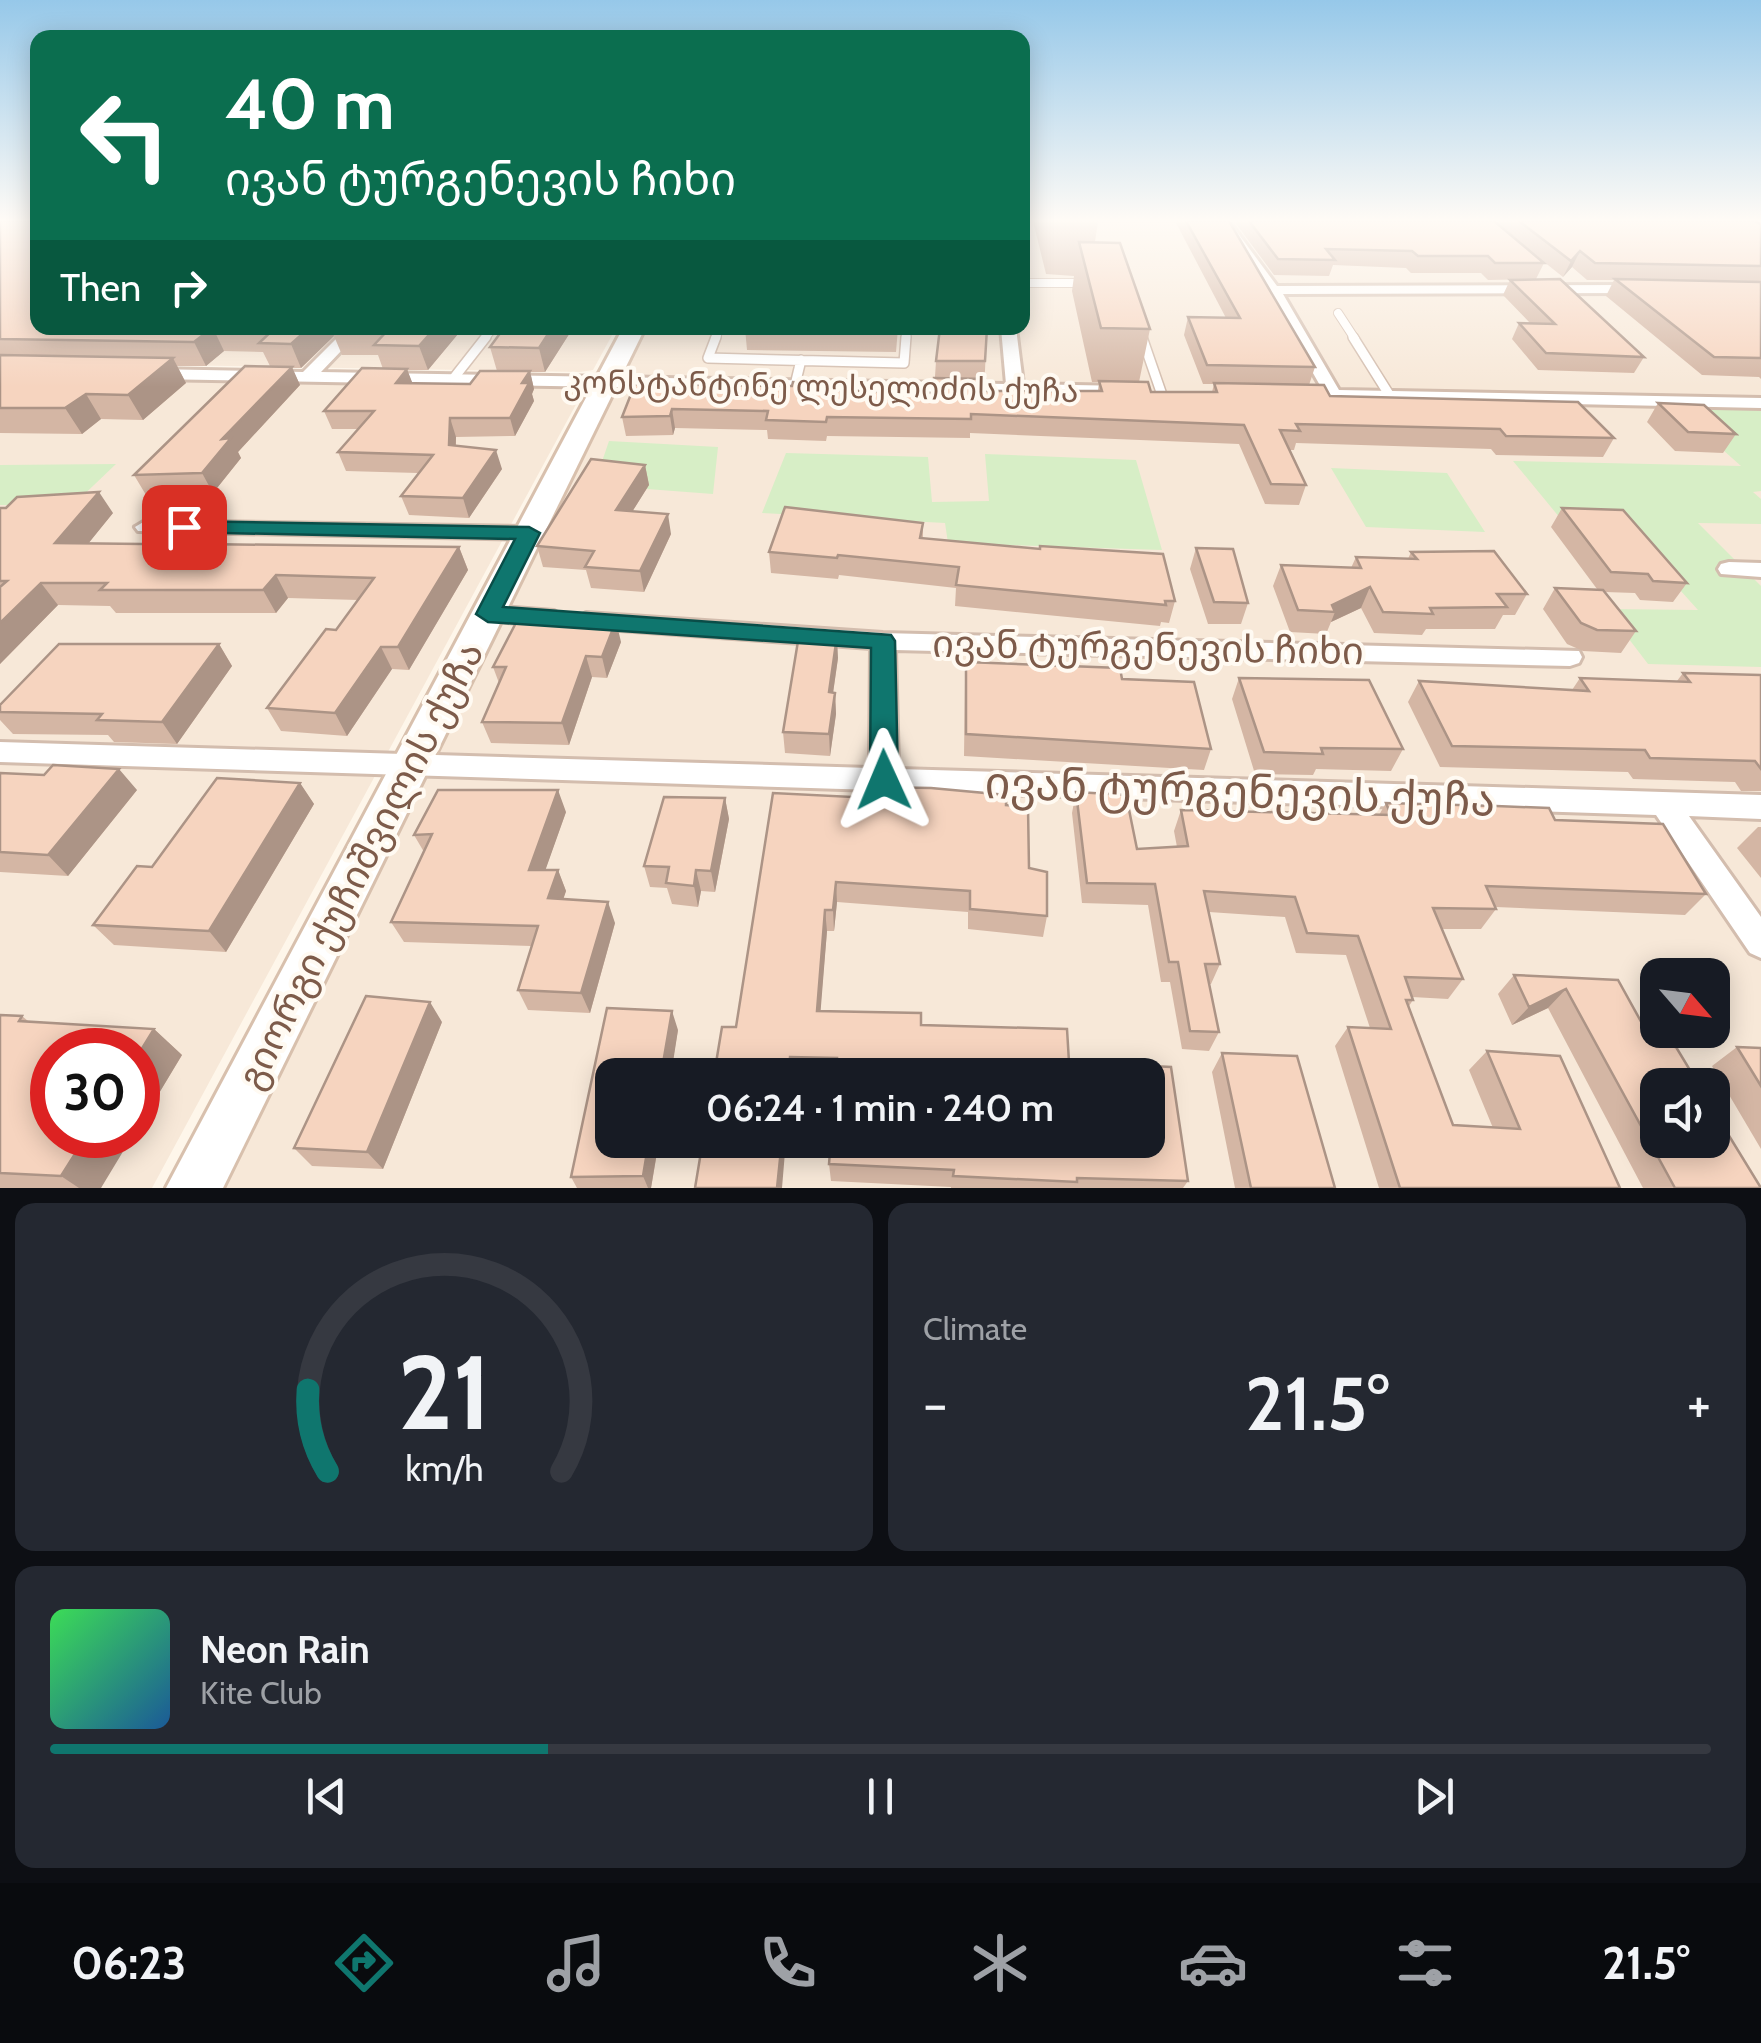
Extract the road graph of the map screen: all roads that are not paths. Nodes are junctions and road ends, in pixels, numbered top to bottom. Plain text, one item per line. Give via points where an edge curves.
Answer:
1 (1263, 276) edge
2 (1547, 276) edge
3 (1030, 283) edge
4 (1103, 283) edge
5 (1560, 287) junction
6 (1652, 289) edge
7 (1273, 290) junction
8 (1338, 313) dead end
9 (1137, 320) edge
10 (348, 335) edge
11 (488, 335) edge
12 (630, 335) edge
13 (717, 335) edge
14 (906, 335) edge
15 (1010, 335) edge
16 (800, 360) junction
17 (134, 374) edge
18 (306, 376) junction
19 (453, 379) junction
20 (606, 382) junction
21 (795, 385) junction
22 (1015, 389) junction
23 (1161, 392) junction
24 (1180, 392) edge
25 (1276, 394) edge
26 (1334, 395) junction
27 (1390, 396) junction
28 (1761, 402) edge
29 (145, 527) dead end
30 (529, 533) junction
31 (1730, 569) dead end
32 (1761, 570) edge
33 (488, 614) junction
34 (883, 641) junction
35 (1570, 657) dead end
36 (0, 752) edge
37 (411, 764) junction
38 (884, 780) junction
39 (1664, 804) junction
40 (1761, 807) edge
41 (1761, 942) edge
42 (194, 1188) edge

1 - 7 street
2 - 5 street
3 - 4 lane
5 - 6 street
5 - 7 street
7 - 26 street
8 - 27 lane
9 - 23 lane
10 - 18 street
11 - 19 lane
12 - 20 street, გიორგი ქუჩიშვილის ქუჩა
13 - 16 lane via 708,358
14 - 16 lane via 904,363
15 - 22 street
16 - 21 lane
17 - 18 street, კონსტანტინე ლესელიძის ქუჩა
18 - 19 street, კონსტანტინე ლესელიძის ქუჩა
19 - 20 street, კონსტანტინე ლესელიძის ქუჩა
20 - 21 street, კონსტანტინე ლესელიძის ქუჩა
20 - 30 street, გიორგი ქუჩიშვილის ქუჩა
21 - 22 street, კონსტანტინე ლესელიძის ქუჩა
22 - 23 street, კონსტანტინე ლესელიძის ქუჩა
23 - 24 street, კონსტანტინე ლესელიძის ქუჩა
25 - 26 street
26 - 27 street
27 - 28 street
29 - 30 street
30 - 33 street, გიორგი ქუჩიშვილის ქუჩა
31 - 32 street
33 - 34 street, ივან ტურგენევის ჩიხი
33 - 37 street, გიორგი ქუჩიშვილის ქუჩა
34 - 35 street, ივან ტურგენევის ჩიხი
34 - 38 street
36 - 37 street, ივან ტურგენევის ქუჩა
37 - 38 street, ივან ტურგენევის ქუჩა
37 - 42 street, გიორგი ქუჩიშვილის ქუჩა
38 - 39 street, ივან ტურგენევის ქუჩა
39 - 40 street, ივან ტურგენევის ქუჩა
39 - 41 street

